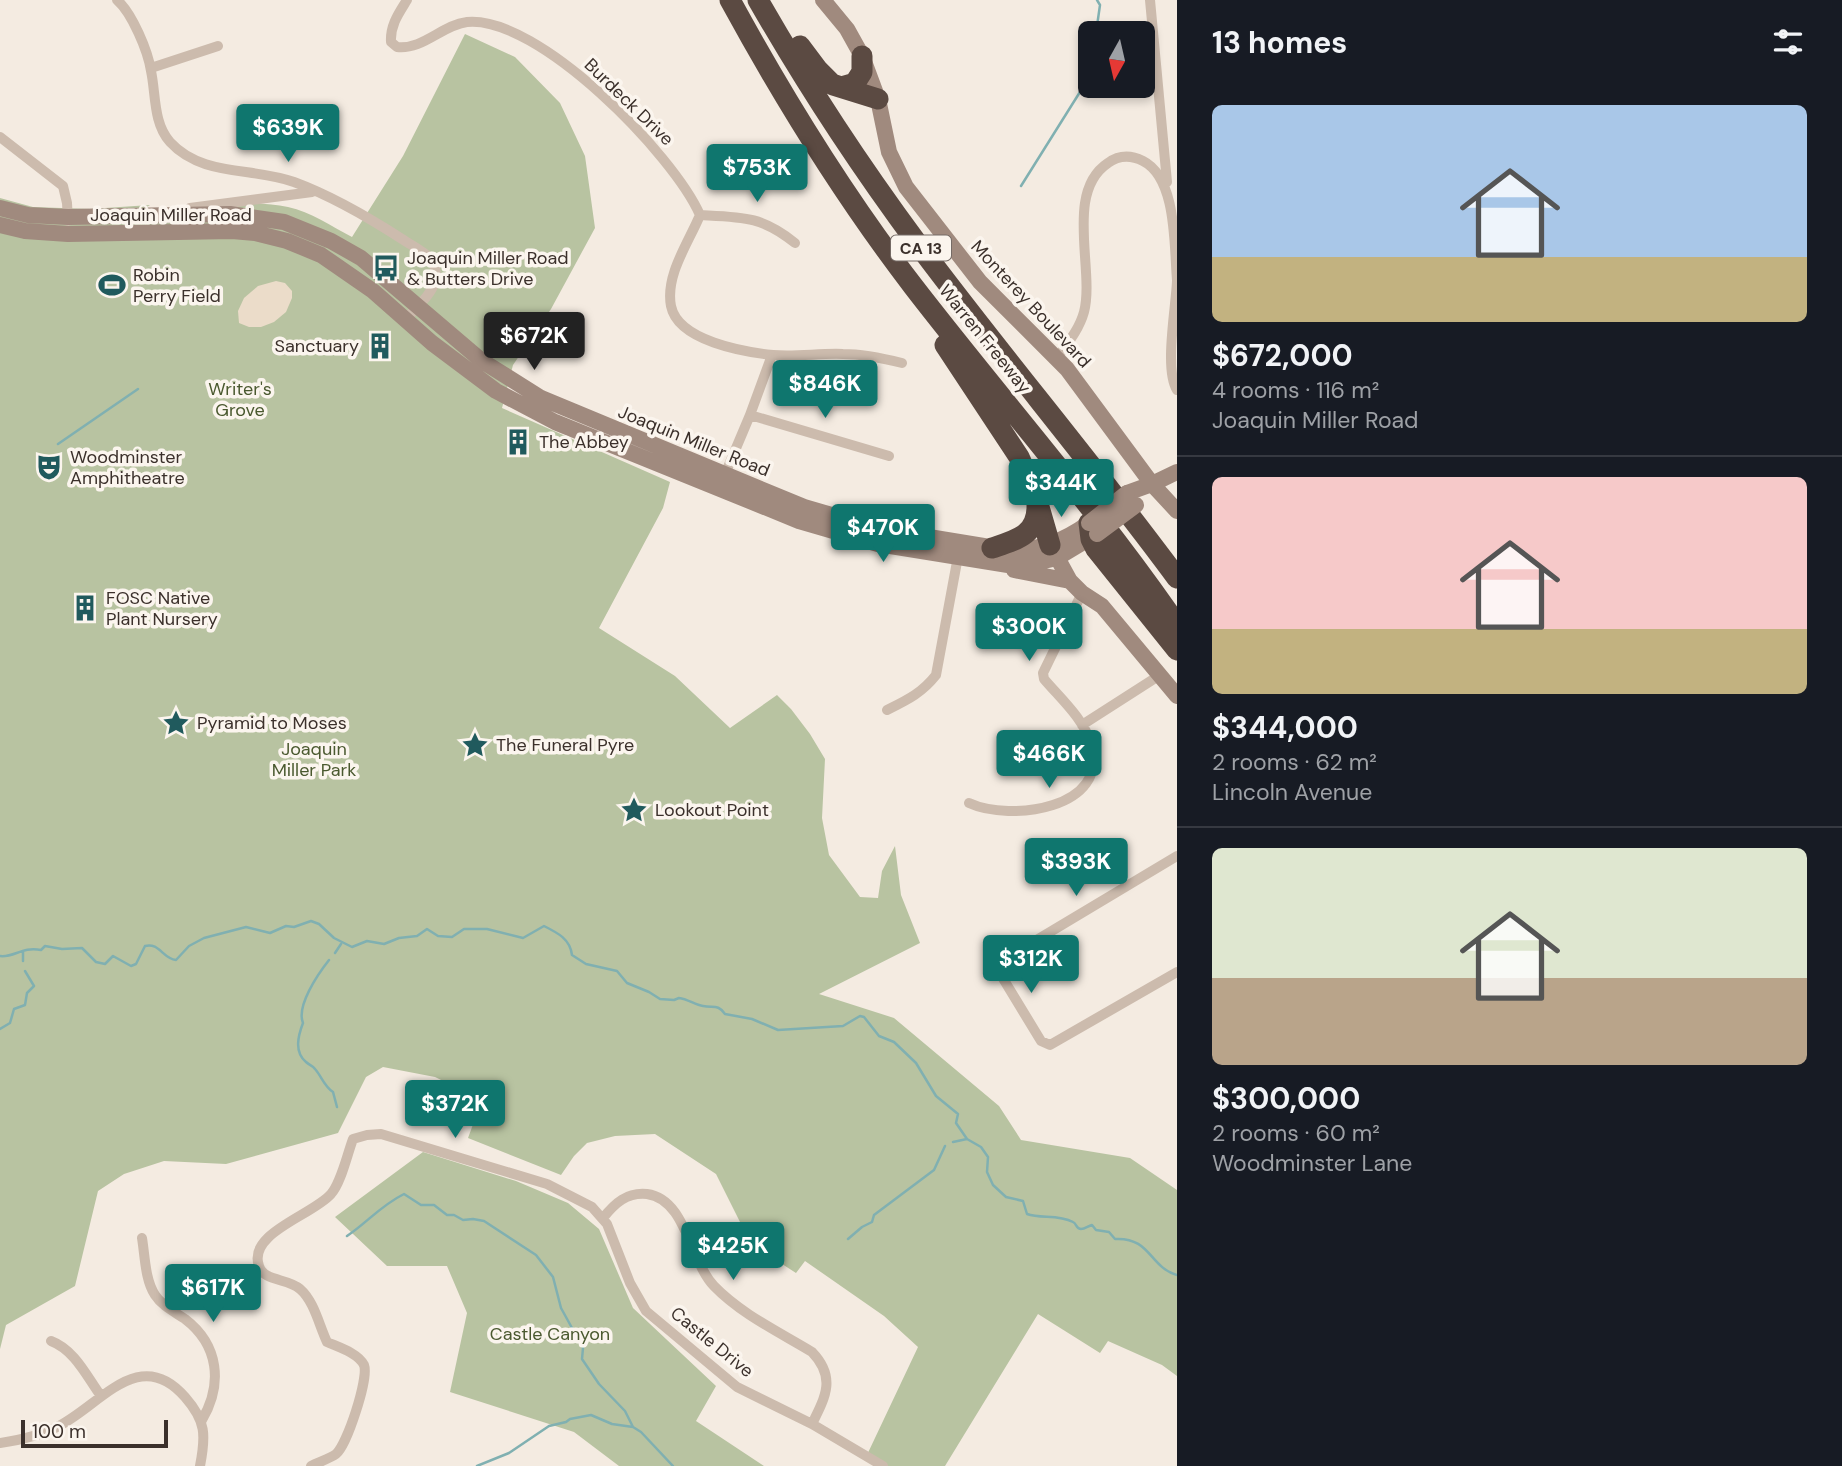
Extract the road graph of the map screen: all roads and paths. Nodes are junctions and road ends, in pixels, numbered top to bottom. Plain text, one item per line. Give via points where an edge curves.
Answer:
1 (117, 0) edge
2 (407, 0) edge
3 (730, 0) edge
4 (758, 0) edge
5 (770, 0) edge
6 (823, 0) edge
7 (1150, 0) edge
8 (218, 46) dead end
9 (862, 56) junction
10 (151, 68) junction
11 (833, 85) junction
12 (878, 99) junction
13 (0, 137) edge
14 (315, 191) junction
15 (1168, 192) junction
16 (0, 208) edge
17 (700, 215) junction
18 (132, 216) junction
19 (68, 217) junction
20 (0, 225) edge
21 (68, 234) junction
22 (795, 243) dead end
23 (1177, 280) edge
24 (913, 285) junction
25 (411, 313) junction
26 (772, 355) junction
27 (1057, 358) junction
28 (902, 363) dead end
29 (1177, 390) edge
30 (750, 415) junction
31 (889, 456) dead end
32 (1177, 472) edge
33 (721, 482) junction
34 (1152, 484) junction
35 (1035, 493) junction
36 (1177, 511) edge
37 (1092, 532) junction
38 (960, 542) junction
39 (1054, 551) junction
40 (990, 556) junction
41 (958, 559) junction
42 (1177, 578) edge
43 (1076, 587) junction
44 (1177, 625) edge
45 (1177, 650) edge
46 (1160, 675) junction
47 (1177, 696) edge
48 (887, 710) dead end
49 (1082, 725) junction
50 (970, 803) dead end
51 (1177, 856) edge
52 (1177, 973) edge
53 (603, 1218) junction
54 (142, 1238) dead end
55 (51, 1341) dead end
56 (101, 1396) junction
57 (202, 1420) junction
58 (811, 1424) junction
59 (0, 1443) edge
60 (200, 1466) edge
61 (311, 1466) edge
62 (883, 1466) edge

1 - 10 street via 131,16
2 - 17 street, Burdeck Drive via 393,23 391,42 397,47 415,46 467,22 509,31 533,43 582,77 657,150 693,198
3 - 24 highway, Warren Freeway / CA 13 via 857,208
4 - 42 highway, Warren Freeway / CA 13 via 820,103 917,243
5 - 11 highway via 810,61
6 - 9 main road, Monterey Boulevard
7 - 15 street
8 - 10 street
9 - 11 highway via 862,72 855,83
9 - 12 main road, Monterey Boulevard
10 - 14 street via 160,125 169,141 185,154 207,166 267,175
11 - 12 highway
12 - 27 main road, Monterey Boulevard via 889,152 906,187 980,282
13 - 19 street via 63,186
14 - 18 street
14 - 25 street via 363,214 431,258 435,281
15 - 23 street
15 - 27 street via 1160,175 1132,156 1111,160 1092,181 1083,215 1084,311
16 - 19 main road, Joaquin Miller Road
17 - 22 street via 749,218 776,227
17 - 26 street via 671,287 671,307 679,323 703,338
18 - 19 main road, Joaquin Miller Road
18 - 25 main road, Joaquin Miller Road via 230,214 284,222 361,258
19 - 21 street
20 - 21 main road, Joaquin Miller Road
21 - 25 main road, Joaquin Miller Road via 255,233 321,256
23 - 29 street via 1170,366
24 - 35 highway via 920,309 1011,444
24 - 44 highway, Warren Freeway / CA 13
25 - 33 main road, Joaquin Miller Road via 541,398
26 - 28 street via 846,354
26 - 30 street
27 - 34 main road, Monterey Boulevard
30 - 31 street
30 - 33 street
32 - 34 main road
33 - 38 main road, Joaquin Miller Road via 880,529
33 - 41 main road, Joaquin Miller Road via 799,521 878,544
34 - 36 main road, Monterey Boulevard
34 - 37 main road, Joaquin Miller Road, bridge
35 - 39 highway
35 - 40 highway via 1038,513 1033,527
37 - 39 main road, Joaquin Miller Road via 1066,538
37 - 45 highway via 1105,562
38 - 40 main road, Joaquin Miller Road
38 - 41 street
39 - 40 main road, Joaquin Miller Road
39 - 43 main road
40 - 41 main road, Joaquin Miller Road
40 - 43 main road
41 - 48 street via 936,675 926,689
43 - 46 main road via 1102,606
43 - 49 street via 1043,673
46 - 47 main road
46 - 49 street
49 - 50 street via 1092,745 1093,768 1085,786 1073,797 1028,811 982,809
51 - 52 street via 996,967 1047,1045
53 - 58 street, Castle Drive via 646,1311 737,1387
53 - 58 street via 617,1201 640,1193 672,1207 711,1283 820,1361 827,1384
53 - 61 street via 535,1180 381,1134 354,1139 333,1192 318,1207 275,1231 257,1254 262,1272 300,1289 308,1299 327,1342 363,1364 366,1378 337,1453
54 - 57 street via 155,1296 201,1334 211,1351 215,1390
55 - 56 street via 73,1355
56 - 57 street via 132,1377 155,1376 173,1384
56 - 59 street via 58,1427
57 - 60 street
58 - 62 street, Castle Drive

